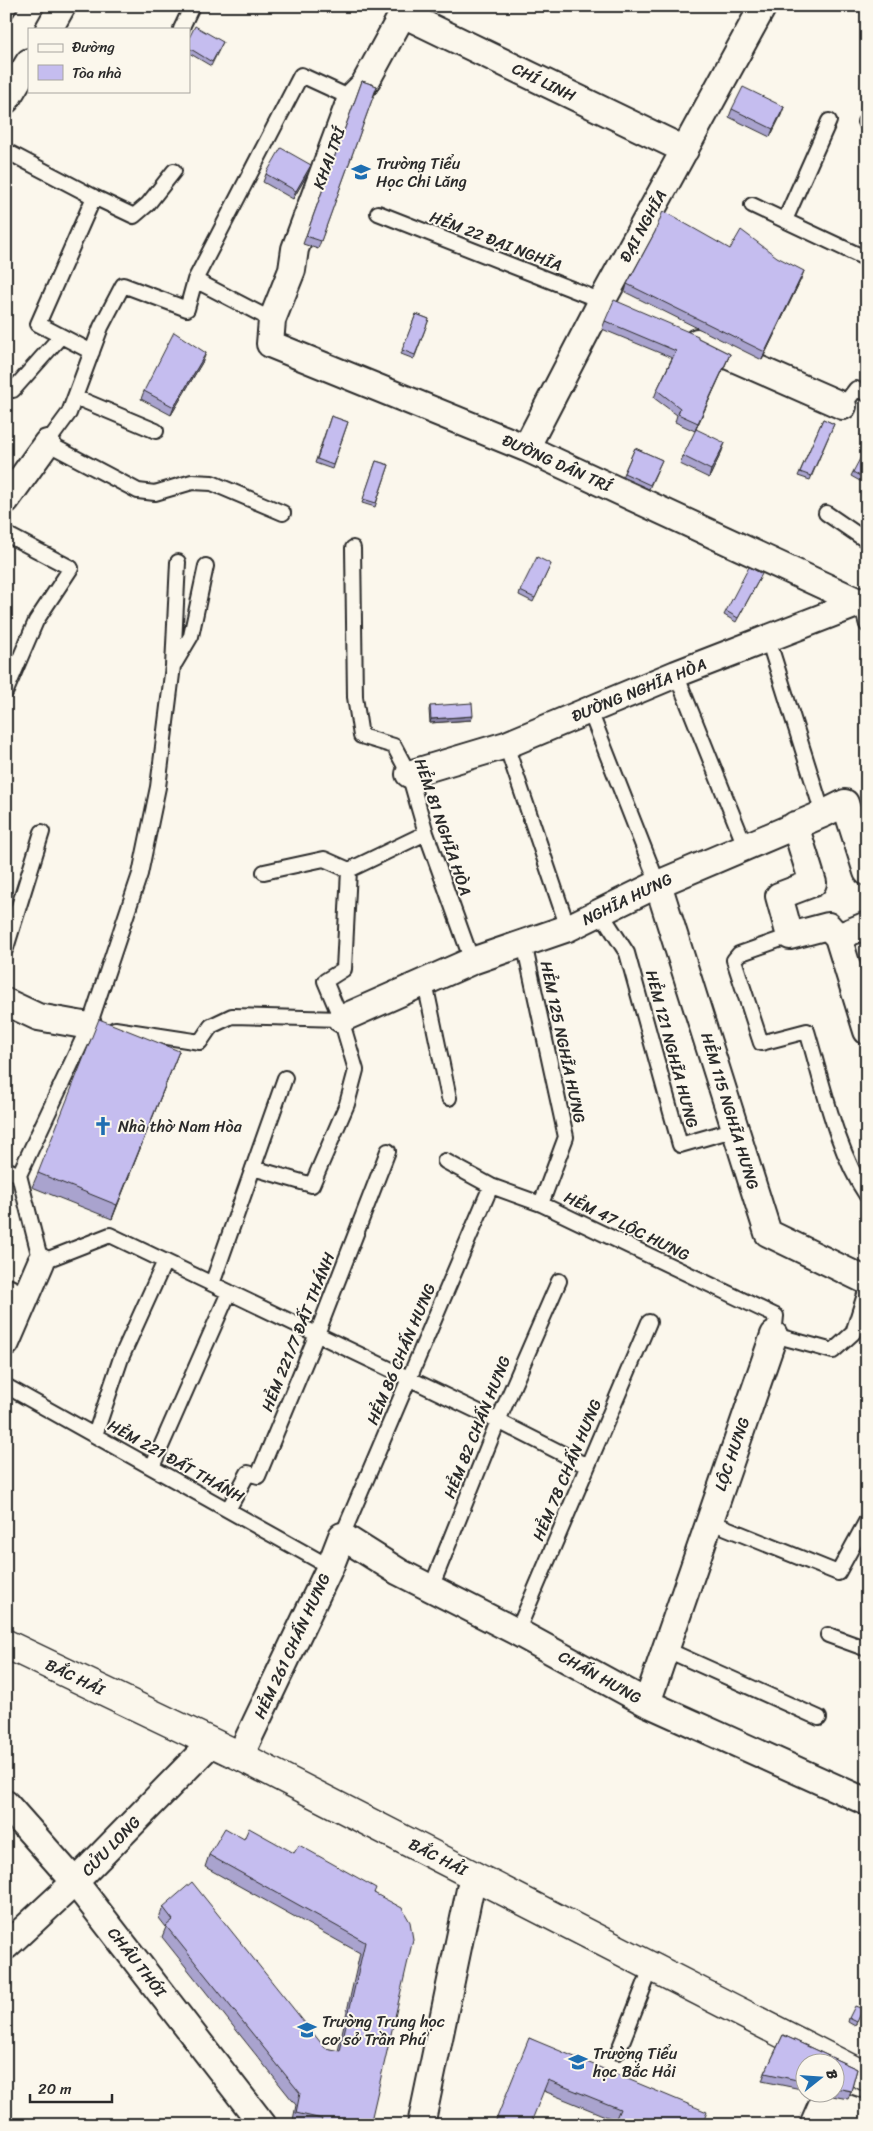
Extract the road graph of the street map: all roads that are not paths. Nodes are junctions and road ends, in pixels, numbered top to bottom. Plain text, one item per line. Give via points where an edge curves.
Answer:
1 (10, 6) edge
2 (62, 6) edge
3 (192, 6) edge
4 (763, 6) edge
5 (405, 10) edge
6 (6, 12) edge
7 (50, 28) edge
8 (181, 28) edge
9 (28, 64) edge
10 (351, 98) junction
11 (6, 100) edge
12 (829, 121) dead end
13 (685, 150) junction
14 (6, 151) edge
15 (174, 171) dead end
16 (94, 198) junction
17 (752, 204) dead end
18 (378, 213) dead end
19 (785, 220) junction
20 (867, 259) edge
21 (195, 280) junction
22 (611, 305) junction
23 (272, 320) junction
24 (674, 332) edge
25 (61, 336) junction
26 (92, 352) junction
27 (13, 390) dead end
28 (867, 394) edge
29 (75, 397) junction
30 (843, 406) joint
31 (156, 431) dead end
32 (47, 443) junction
33 (526, 448) junction
34 (9, 489) edge
35 (283, 513) dead end
36 (826, 513) dead end
37 (6, 534) edge
38 (867, 541) edge
39 (353, 548) dead end
40 (178, 562) dead end
41 (206, 566) dead end
42 (865, 609) edge
43 (768, 639) junction
44 (173, 666) junction
45 (676, 674) junction
46 (6, 691) edge
47 (590, 710) junction
48 (506, 745) junction
49 (409, 774) junction
50 (823, 814) junction
51 (795, 825) junction
52 (42, 832) dead end
53 (426, 833) junction
54 (745, 846) junction
55 (349, 870) junction
56 (264, 872) dead end
57 (867, 872) edge
58 (658, 884) junction
59 (601, 913) junction
60 (11, 921) edge
61 (867, 925) edge
62 (568, 928) junction
63 (790, 936) junction
64 (838, 937) junction
65 (524, 943) junction
66 (6, 948) edge
67 (472, 961) junction
68 (425, 982) junction
69 (6, 1002) edge
70 (341, 1019) junction
71 (89, 1026) junction
72 (867, 1031) edge
73 (285, 1078) dead end
74 (449, 1098) dead end
75 (736, 1130) junction
76 (388, 1151) dead end
77 (445, 1162) dead end
78 (253, 1168) junction
79 (12, 1172) edge
80 (491, 1186) junction
81 (867, 1196) edge
82 (541, 1204) junction
83 (165, 1261) junction
84 (42, 1262) junction
85 (559, 1281) dead end
86 (867, 1281) edge
87 (212, 1284) junction
88 (867, 1288) edge
89 (17, 1290) edge
90 (229, 1292) junction
91 (649, 1322) dead end
92 (317, 1334) junction
93 (774, 1335) junction
94 (6, 1343) edge
95 (410, 1379) junction
96 (6, 1386) edge
97 (498, 1421) junction
98 (95, 1435) junction
99 (588, 1466) junction
100 (152, 1468) junction
101 (228, 1510) junction
102 (867, 1520) edge
103 (708, 1521) junction
104 (342, 1536) junction
105 (330, 1567) junction
106 (431, 1588) junction
107 (517, 1632) junction
108 (828, 1635) dead end
109 (6, 1644) edge
110 (665, 1649) junction
111 (867, 1649) edge
112 (647, 1703) junction
113 (819, 1718) dead end
114 (211, 1743) junction
115 (240, 1756) junction
116 (867, 1802) edge
117 (6, 1804) edge
118 (473, 1875) junction
119 (76, 1882) junction
120 (6, 1946) edge
121 (652, 1966) junction
122 (618, 2052) dead end
123 (867, 2077) edge
124 (867, 2115) edge
125 (263, 2125) edge
126 (421, 2125) edge
127 (813, 2125) edge

1 - 6 lane
2 - 7 street
3 - 8 lane
4 - 13 street, ĐẠI NGHĨA
5 - 10 street, KHAI TRÍ via 364,85
5 - 13 street, CHÍ LINH
9 - 11 street
10 - 21 lane via 301,75
10 - 23 street, KHAI TRÍ
12 - 19 lane
13 - 22 street, ĐẠI NGHĨA
14 - 16 lane
15 - 16 lane via 134,216
16 - 25 lane via 38,324
17 - 19 lane
18 - 22 lane, HẺM 22 ĐẠI NGHĨA
19 - 20 lane
21 - 23 lane
21 - 26 lane via 187,309 123,285
22 - 33 street, ĐẠI NGHĨA
23 - 33 street, ĐƯỜNG DÂN TRÍ via 270,344
24 - 30 street
25 - 26 lane
25 - 27 lane
26 - 29 lane
28 - 30 lane via 856,389
29 - 31 lane
29 - 32 lane via 69,413
32 - 34 street
32 - 35 lane via 138,491 155,493 192,482 212,482
33 - 42 street, ĐƯỜNG DÂN TRÍ
36 - 38 lane
37 - 46 lane via 72,568 36,621
39 - 49 lane, HẺM 81 NGHĨA HÒA via 355,697 361,736 394,746
40 - 44 lane
41 - 44 lane via 191,636
42 - 43 street, ĐƯỜNG NGHĨA HÒA
43 - 45 street, ĐƯỜNG NGHĨA HÒA
43 - 50 lane
44 - 71 lane via 158,787 140,874
45 - 47 street, ĐƯỜNG NGHĨA HÒA
45 - 54 lane
47 - 48 street, ĐƯỜNG NGHĨA HÒA
47 - 58 lane
48 - 49 street, ĐƯỜNG NGHĨA HÒA
48 - 62 lane
49 - 53 lane, HẺM 81 NGHĨA HÒA
50 - 51 street, NGHĨA HƯNG
50 - 57 street, NGHĨA HƯNG via 845,803
51 - 54 street, NGHĨA HƯNG
51 - 63 street via 813,883 779,896
52 - 60 lane
53 - 55 lane
53 - 67 lane, HẺM 81 NGHĨA HÒA
54 - 58 street, NGHĨA HƯNG
55 - 56 lane via 324,860
55 - 70 lane via 344,969 325,981
58 - 59 street, NGHĨA HƯNG
58 - 75 street, HẺM 115 NGHĨA HƯNG
59 - 62 street, NGHĨA HƯNG
59 - 75 lane, HẺM 121 NGHĨA HƯNG via 627,953 680,1145
60 - 66 lane
61 - 64 street
62 - 65 street, NGHĨA HƯNG
63 - 64 street via 828,926
63 - 81 lane via 739,954 734,960 761,1043 807,1031 844,1149
64 - 72 street
65 - 67 street, NGHĨA HƯNG
65 - 82 lane, HẺM 125 NGHĨA HƯNG via 566,1137
67 - 68 street, NGHĨA HƯNG
68 - 70 street, NGHĨA HƯNG
68 - 74 lane
69 - 71 street via 38,1017
70 - 71 lane via 232,1016 211,1026 200,1042
70 - 78 lane via 356,1070 347,1104 312,1185
71 - 79 lane
73 - 78 lane
75 - 86 street, HẺM 115 NGHĨA HƯNG via 768,1233
76 - 92 lane, HẺM 221/7 ĐẤT THÁNH
77 - 80 lane, HẺM 47 LỘC HƯNG
78 - 87 lane
79 - 84 lane
80 - 82 lane, HẺM 47 LỘC HƯNG
80 - 95 lane, HẺM 86 CHẤN HƯNG
82 - 93 lane, HẺM 47 LỘC HƯNG via 776,1316
83 - 84 lane via 110,1235
83 - 87 lane
83 - 98 lane via 121,1358
84 - 89 street
85 - 97 lane, HẺM 82 CHẤN HƯNG
87 - 90 lane
88 - 93 lane via 853,1333 833,1352
89 - 94 street
90 - 92 lane
90 - 100 lane
91 - 99 lane, HẺM 78 CHẤN HƯNG
92 - 95 lane
92 - 101 lane, HẺM 221/7 ĐẤT THÁNH via 258,1476 248,1473
93 - 103 street, LỘC HƯNG
95 - 97 lane
95 - 104 lane, HẺM 86 CHẤN HƯNG
96 - 98 lane, HẺM 221 ĐẤT THÁNH
97 - 99 lane
97 - 106 lane, HẺM 82 CHẤN HƯNG
98 - 100 lane, HẺM 221 ĐẤT THÁNH
99 - 107 lane, HẺM 78 CHẤN HƯNG
100 - 101 lane, HẺM 221 ĐẤT THÁNH
101 - 105 lane, HẺM 221 ĐẤT THÁNH
102 - 103 lane via 838,1573
103 - 110 street, LỘC HƯNG
104 - 105 street, HẺM 261 CHẤN HƯNG
104 - 106 street, CHẤN HƯNG
105 - 115 street, HẺM 261 CHẤN HƯNG
106 - 107 street, CHẤN HƯNG
107 - 112 street, CHẤN HƯNG
108 - 111 lane
109 - 114 street, BẮC HẢI
110 - 112 street, LỘC HƯNG
110 - 113 lane
112 - 116 street, CHẤN HƯNG
114 - 115 street, BẮC HẢI
114 - 119 street, CỬU LONG
115 - 118 street, BẮC HẢI
117 - 119 street, CHÂU THỚI
118 - 121 street, BẮC HẢI
118 - 126 street
119 - 120 street, CỬU LONG
119 - 125 street, CHÂU THỚI
121 - 122 lane
121 - 123 street, BẮC HẢI
124 - 127 street via 824,2100

